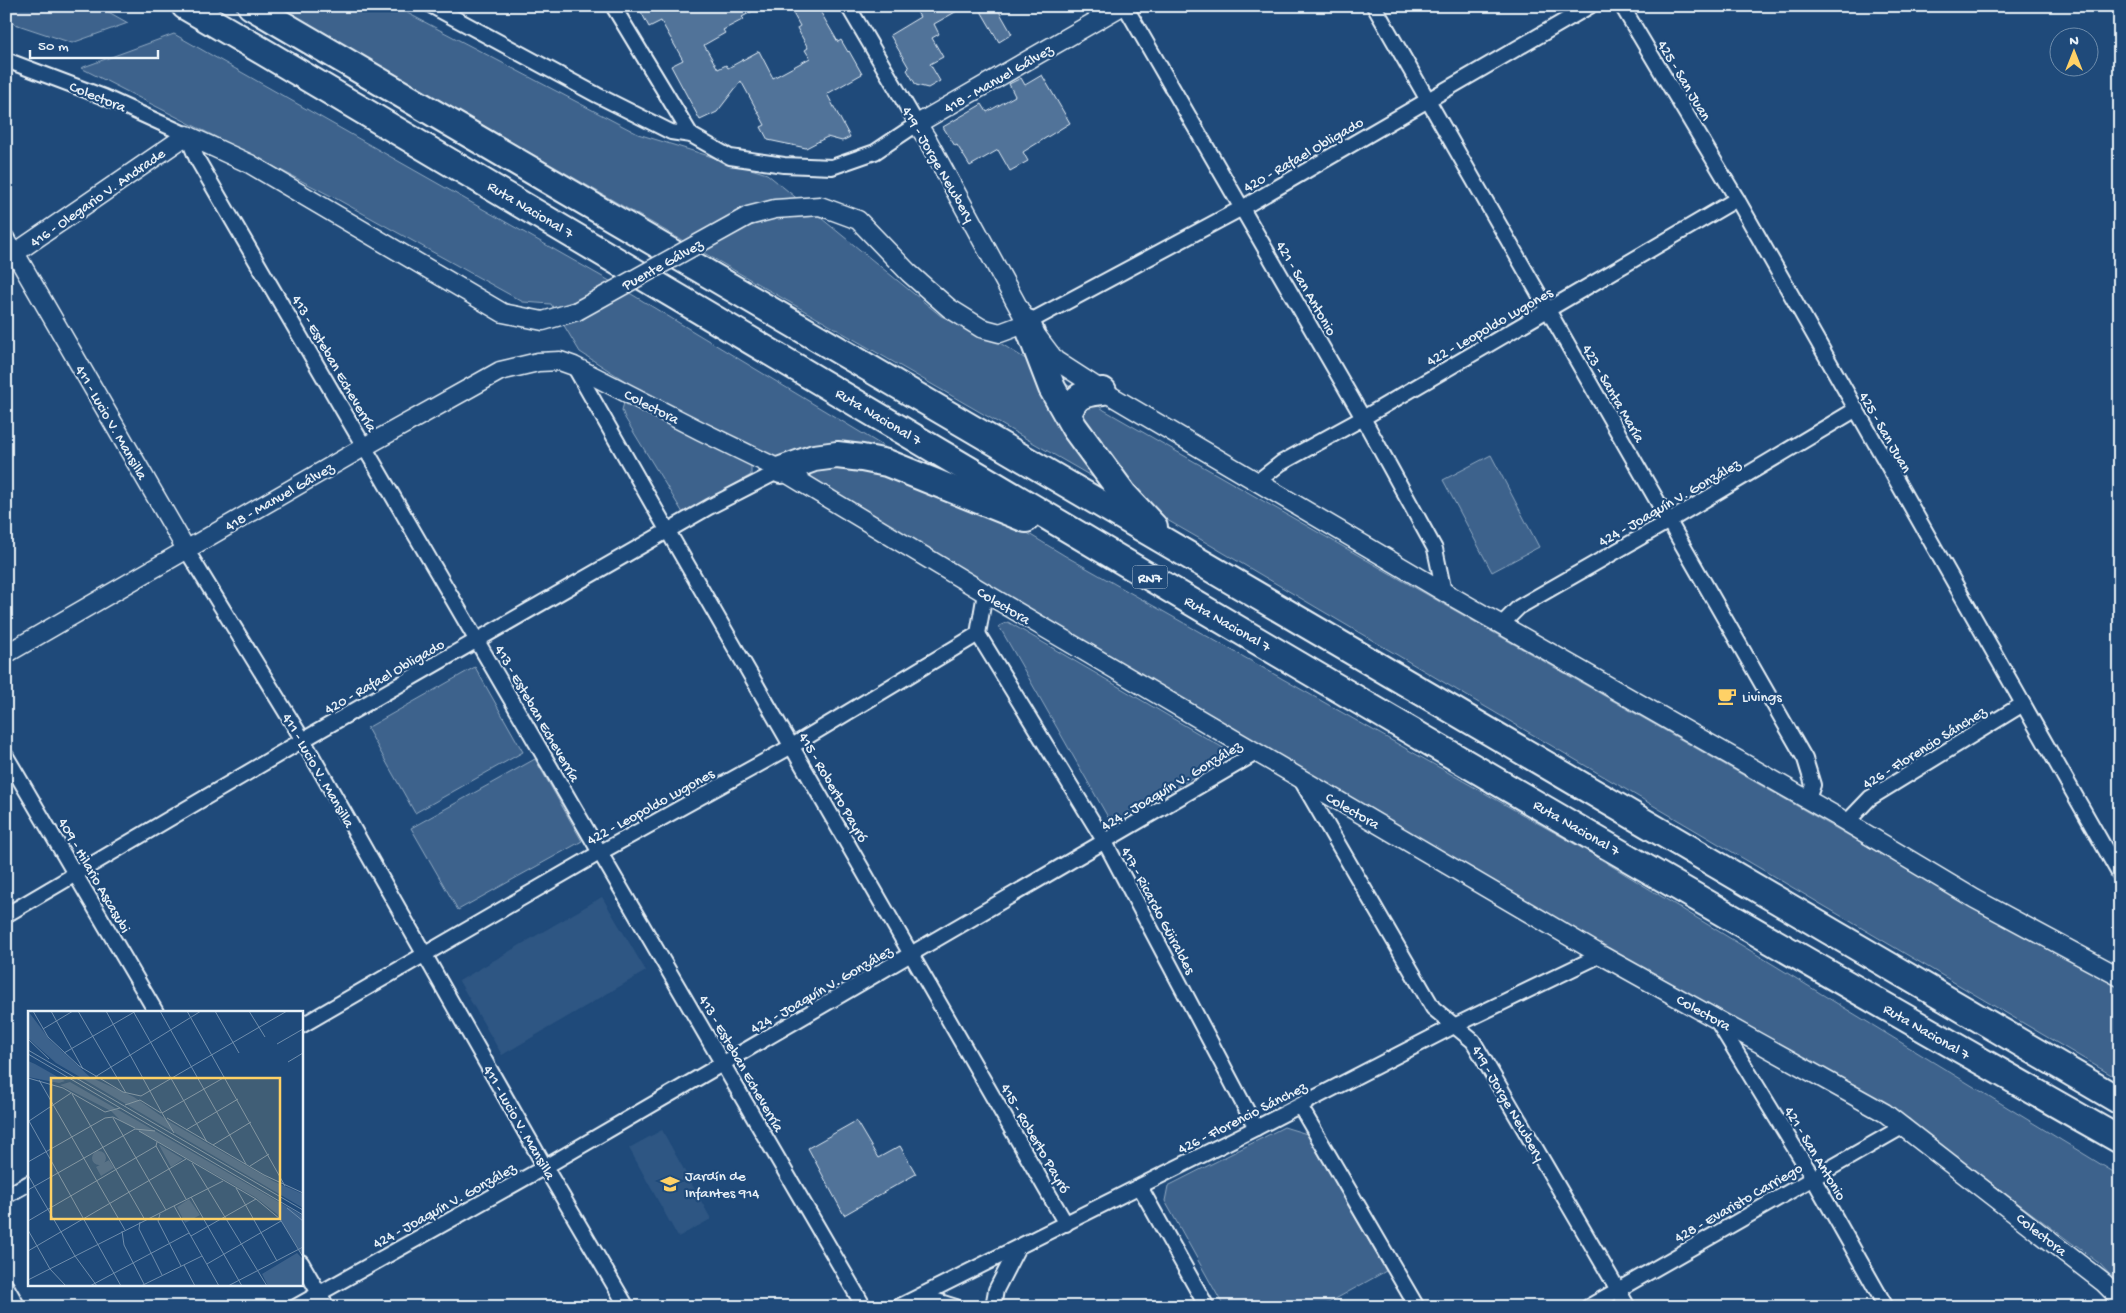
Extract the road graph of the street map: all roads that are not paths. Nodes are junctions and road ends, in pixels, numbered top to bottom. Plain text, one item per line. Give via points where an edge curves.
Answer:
1 (185, 6) edge
2 (251, 6) edge
3 (432, 6) edge
4 (613, 6) edge
5 (848, 6) edge
6 (1123, 6) edge
7 (1374, 6) edge
8 (1590, 6) edge
9 (1622, 6) edge
10 (6, 60) edge
11 (1428, 101) junction
12 (917, 124) junction
13 (187, 135) junction
14 (691, 135) junction
15 (1737, 199) junction
16 (1242, 208) junction
17 (6, 236) edge
18 (11, 256) edge
19 (1548, 310) junction
20 (1028, 324) junction
21 (567, 364) junction
22 (1103, 391) junction
23 (1855, 410) junction
24 (1068, 415) junction
25 (1363, 418) junction
26 (364, 447) junction
27 (781, 470) junction
28 (1258, 481) junction
29 (1669, 521) junction
30 (668, 532) junction
31 (186, 549) junction
32 (1199, 563) junction
33 (1132, 566) junction
34 (1444, 592) junction
35 (985, 593) junction
36 (1502, 624) junction
37 (978, 634) junction
38 (478, 641) junction
39 (6, 654) edge
40 (2023, 704) junction
41 (303, 740) junction
42 (792, 746) junction
43 (1256, 753) junction
44 (6, 756) edge
45 (1301, 780) junction
46 (1808, 799) junction
47 (1847, 822) junction
48 (1106, 842) junction
49 (600, 852) junction
50 (76, 874) junction
51 (2120, 875) edge
52 (6, 915) edge
53 (425, 954) junction
54 (913, 954) junction
55 (1600, 955) junction
56 (2120, 977) edge
57 (1936, 994) junction
58 (155, 1011) edge
59 (1715, 1018) junction
60 (1910, 1021) junction
61 (302, 1025) edge
62 (1454, 1026) junction
63 (723, 1064) junction
64 (2120, 1084) edge
65 (2120, 1101) edge
66 (1300, 1106) junction
67 (1904, 1126) junction
68 (1256, 1128) junction
69 (2120, 1140) edge
70 (2120, 1160) edge
71 (545, 1167) junction
72 (1813, 1178) junction
73 (28, 1184) edge
74 (1140, 1187) junction
75 (6, 1196) edge
76 (1066, 1224) junction
77 (1017, 1249) junction
78 (302, 1264) edge
79 (6, 1286) edge
80 (1618, 1289) junction
81 (319, 1292) junction
82 (921, 1296) junction
83 (2120, 1298) edge
84 (18, 1307) edge
85 (295, 1307) edge
86 (327, 1307) edge
87 (627, 1307) edge
88 (864, 1307) edge
89 (898, 1307) edge
90 (956, 1307) edge
91 (993, 1307) edge
92 (1207, 1307) edge
93 (1416, 1307) edge
94 (1588, 1307) edge
95 (1628, 1307) edge
96 (1886, 1307) edge

1 - 33 highway, Ruta Nacional 7 / RN7
2 - 32 highway, RN7
3 - 14 street via 670,132
4 - 14 street
5 - 12 street, 419 - Jorge Newbery
6 - 12 street, 418 - Manuel Gálvez
6 - 16 street, 421 - San Antonio
7 - 11 street, 423 - Santa María
8 - 11 street, 420 - Rafael Obligado
9 - 15 street, 425 - San Juan
10 - 13 street, Colectora via 104,97
11 - 16 street, 420 - Rafael Obligado
11 - 19 street, 423 - Santa María
12 - 14 street, 418 - Manuel Gálvez via 875,152 832,167 784,165 730,156
12 - 20 street, 419 - Jorge Newbery
13 - 18 street, 416 - Olegario V. Andrade
13 - 20 street, Puente Gálvez, bridge via 250,164 503,313 543,321 577,311 748,216 776,209 820,206 858,220 909,273 949,308 981,328 1000,332
13 - 26 street, 413 - Esteban Echeverría via 197,159
15 - 19 street, 422 - Leopoldo Lugones
15 - 23 street, 425 - San Juan
16 - 20 street, 420 - Rafael Obligado
16 - 25 street, 421 - San Antonio
17 - 18 street, 411 - Lucio V. Mansilla
18 - 31 street, 411 - Lucio V. Mansilla
19 - 25 street, 422 - Leopoldo Lugones
19 - 29 street, 423 - Santa María
20 - 22 street via 1054,360
20 - 24 highway via 1052,388
21 - 26 street, 418 - Manuel Gálvez via 538,362 500,371
21 - 27 street, Colectora
21 - 30 street, 415 - Roberto Payró
22 - 24 highway via 1088,392 1079,397 1073,402
22 - 28 street
23 - 29 street, 424 - Joaquín V. González
23 - 40 street, 425 - San Juan
24 - 32 highway via 1124,495 1149,523
25 - 28 street, 422 - Leopoldo Lugones via 1281,462
25 - 34 street, 421 - San Antonio via 1436,549
26 - 31 street, 418 - Manuel Gálvez
26 - 38 street, 413 - Esteban Echeverría
27 - 30 street, 420 - Rafael Obligado
27 - 33 highway via 814,458 837,456 887,463
27 - 35 street, Colectora
28 - 34 street
29 - 36 street, 424 - Joaquín V. González via 1519,607
29 - 46 street, 423 - Santa María via 1805,759 1813,785
30 - 38 street, 420 - Rafael Obligado
30 - 42 street, 415 - Roberto Payró
31 - 39 street, 418 - Manuel Gálvez
31 - 41 street, 411 - Lucio V. Mansilla
32 - 57 highway, RN7
33 - 60 highway, Ruta Nacional 7 / RN7
34 - 36 street
35 - 37 street
35 - 43 street, Colectora
36 - 46 street
37 - 42 street, 422 - Leopoldo Lugones
37 - 48 street, 417 - Ricardo Güiraldes
38 - 41 street, 420 - Rafael Obligado
38 - 49 street, 413 - Esteban Echeverría
40 - 47 street, 426 - Florencio Sánchez via 1870,798
40 - 51 street, 425 - San Juan
41 - 50 street, 420 - Rafael Obligado
41 - 53 street, 411 - Lucio V. Mansilla
42 - 49 street, 422 - Leopoldo Lugones
42 - 54 street, 415 - Roberto Payró
43 - 45 street, Colectora
43 - 48 street, 424 - Joaquín V. González
44 - 50 street, 409 - Hilario Ascasubi
45 - 55 street, Colectora
45 - 62 street, 419 - Jorge Newbery via 1433,1008
46 - 47 street
47 - 56 street via 1975,899
48 - 54 street, 424 - Joaquín V. González
48 - 68 street, 417 - Ricardo Güiraldes
49 - 53 street, 422 - Leopoldo Lugones
49 - 63 street, 413 - Esteban Echeverría
50 - 52 street, 420 - Rafael Obligado
50 - 58 street, 409 - Hilario Ascasubi
53 - 61 street, 422 - Leopoldo Lugones
53 - 71 street, 411 - Lucio V. Mansilla
54 - 63 street, 424 - Joaquín V. González
54 - 76 street, 415 - Roberto Payró
55 - 59 street, Colectora
55 - 62 street, 426 - Florencio Sánchez
57 - 64 highway via 2018,1030
57 - 65 highway, RN7
59 - 67 street, Colectora
59 - 72 street, 421 - San Antonio
60 - 69 highway, Ruta Nacional 7 / RN7
60 - 70 highway via 1997,1083
62 - 66 street, 426 - Florencio Sánchez
62 - 80 street, 419 - Jorge Newbery via 1473,1041
63 - 71 street, 424 - Joaquín V. González
63 - 88 street, 413 - Esteban Echeverría
66 - 68 street, 426 - Florencio Sánchez
66 - 93 street
67 - 72 street, 428 - Evaristo Carriego
67 - 83 street, Colectora
68 - 74 street, 426 - Florencio Sánchez
71 - 81 street, 424 - Joaquín V. González
71 - 87 street, 411 - Lucio V. Mansilla
72 - 80 street, 428 - Evaristo Carriego
72 - 96 street, 421 - San Antonio
73 - 75 street
74 - 76 street, 426 - Florencio Sánchez
74 - 92 street
76 - 77 street, 426 - Florencio Sánchez
77 - 82 street, 426 - Florencio Sánchez
77 - 91 street via 996,1290
78 - 81 street
79 - 84 street
80 - 94 street, 428 - Evaristo Carriego
80 - 95 street, 419 - Jorge Newbery
81 - 85 street, 424 - Joaquín V. González
81 - 86 street
82 - 89 street, 426 - Florencio Sánchez
82 - 90 street

